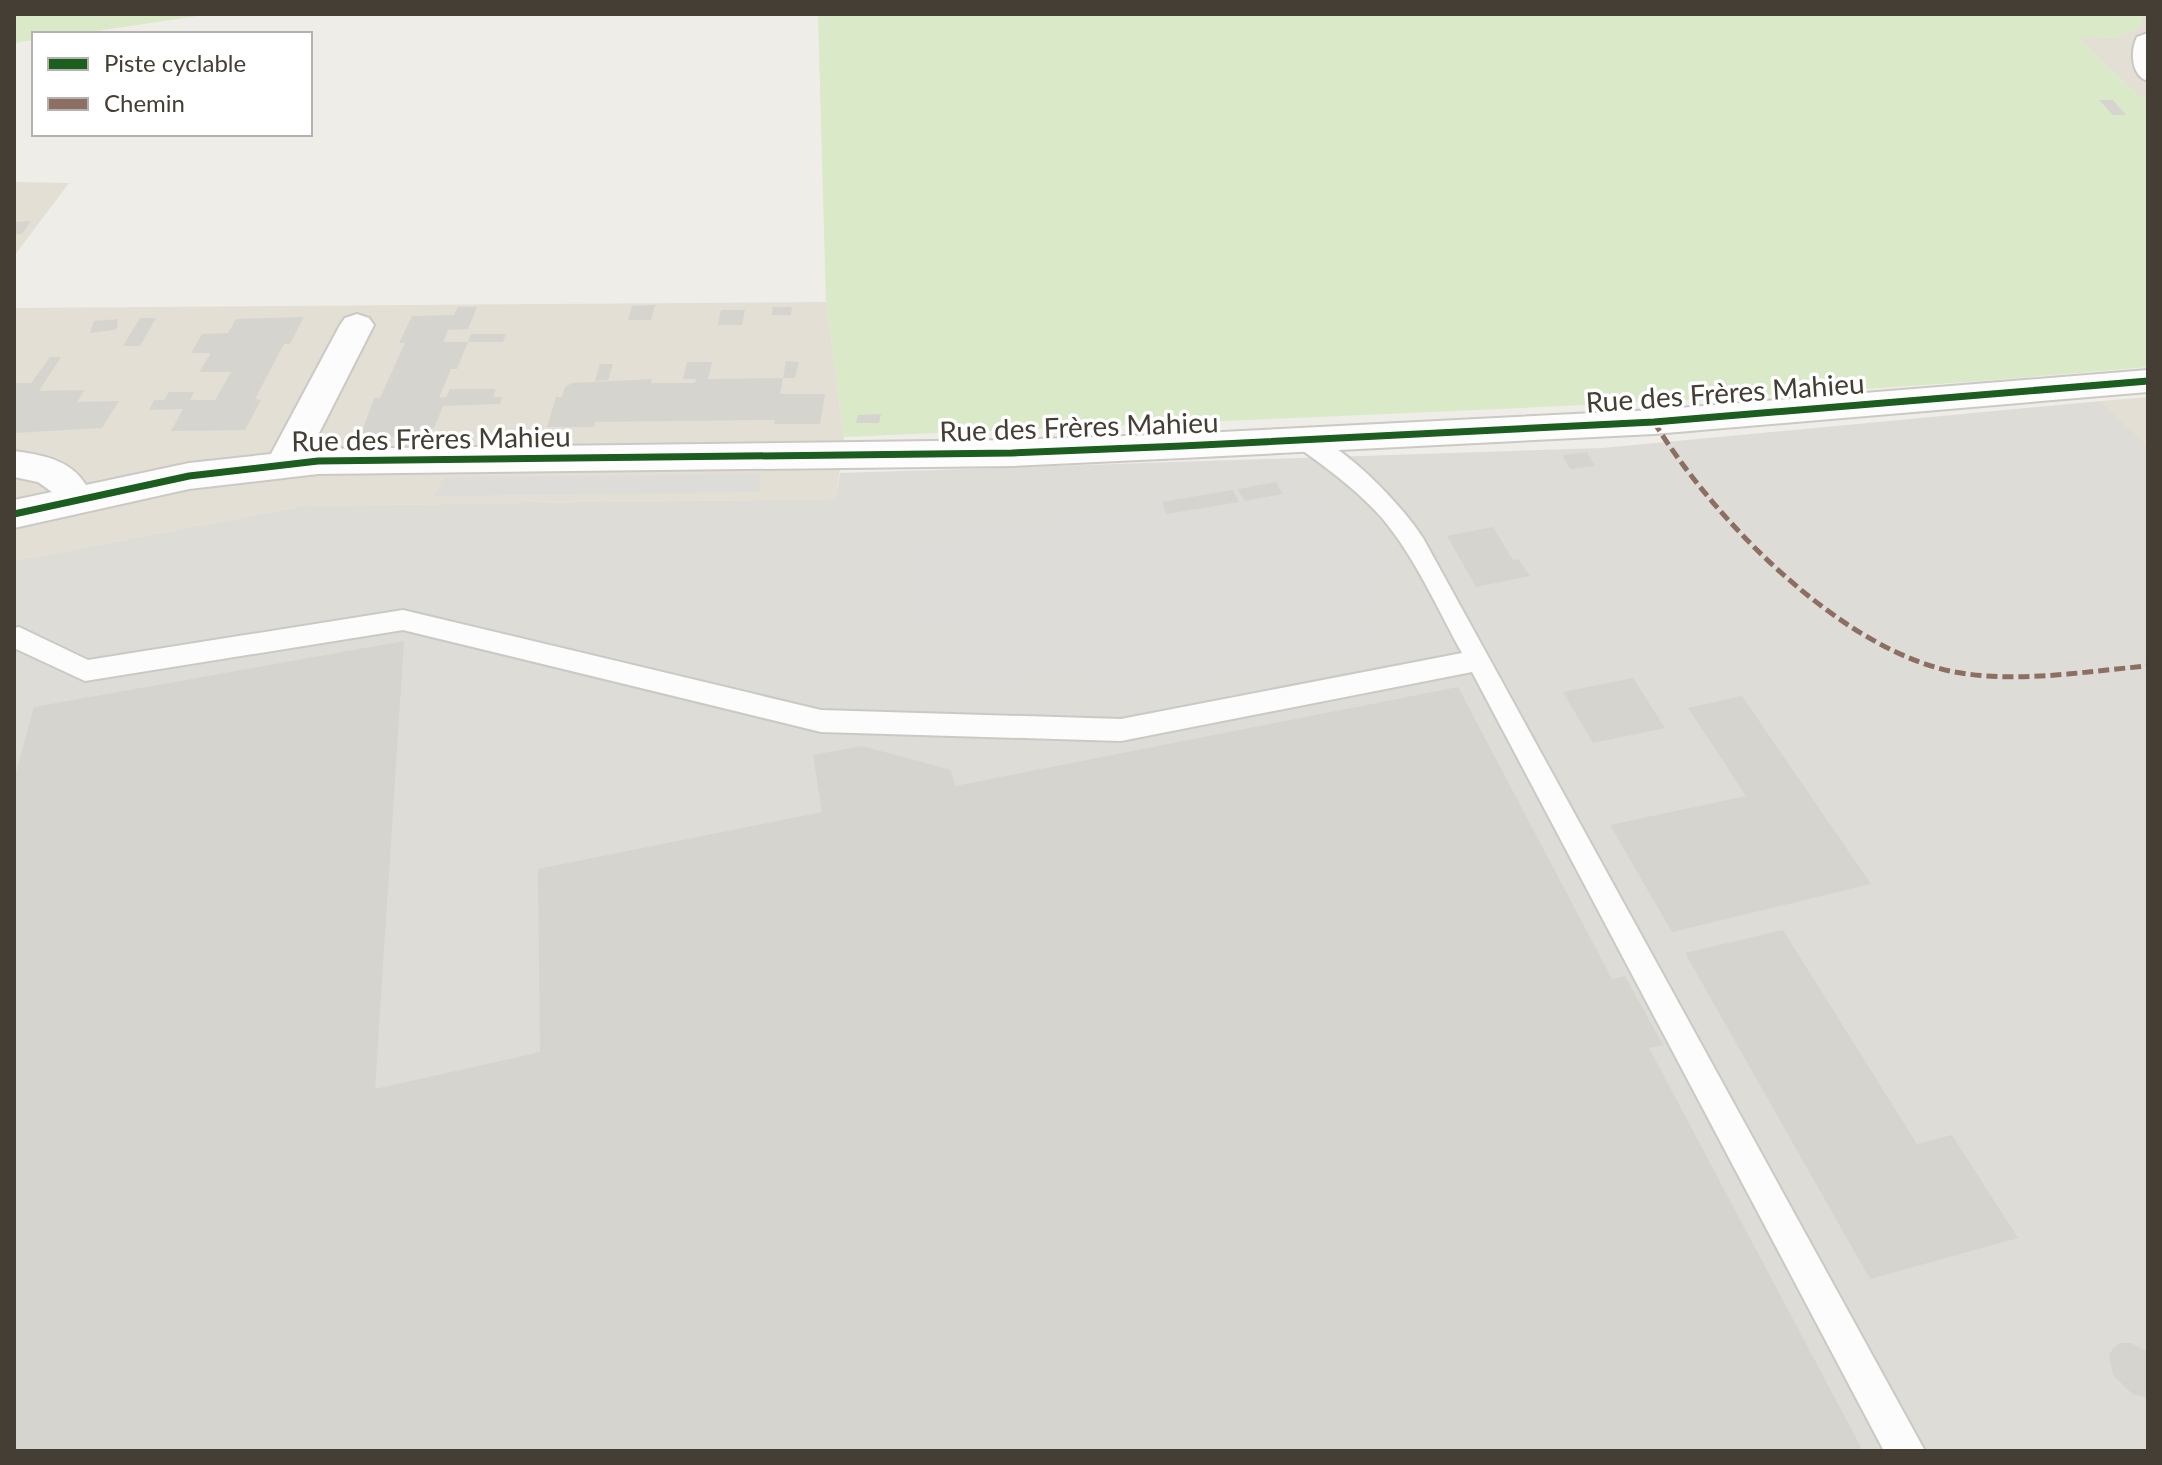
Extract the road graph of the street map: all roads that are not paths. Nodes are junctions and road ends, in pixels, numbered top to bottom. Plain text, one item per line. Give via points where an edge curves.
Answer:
1 (2148, 38) edge
2 (2148, 76) edge
3 (357, 325) dead end
4 (2148, 381) edge
5 (1304, 440) junction
6 (285, 463) junction
7 (14, 464) edge
8 (74, 501) junction
9 (14, 514) edge
10 (14, 638) edge
11 (1479, 660) junction
12 (1905, 1451) edge

1 - 2 lane via 2140,54
3 - 6 street, Rue des Frères Mahieu
4 - 5 street, Rue des Frères Mahieu via 1654,422
5 - 6 street, Rue des Frères Mahieu via 1012,453
5 - 11 lane via 1378,498 1403,526
6 - 8 street, Rue des Frères Mahieu via 189,476
7 - 8 street via 62,477
8 - 9 street, Rue des Frères Mahieu
10 - 11 lane via 85,671 403,620 821,721 1121,730
11 - 12 lane

